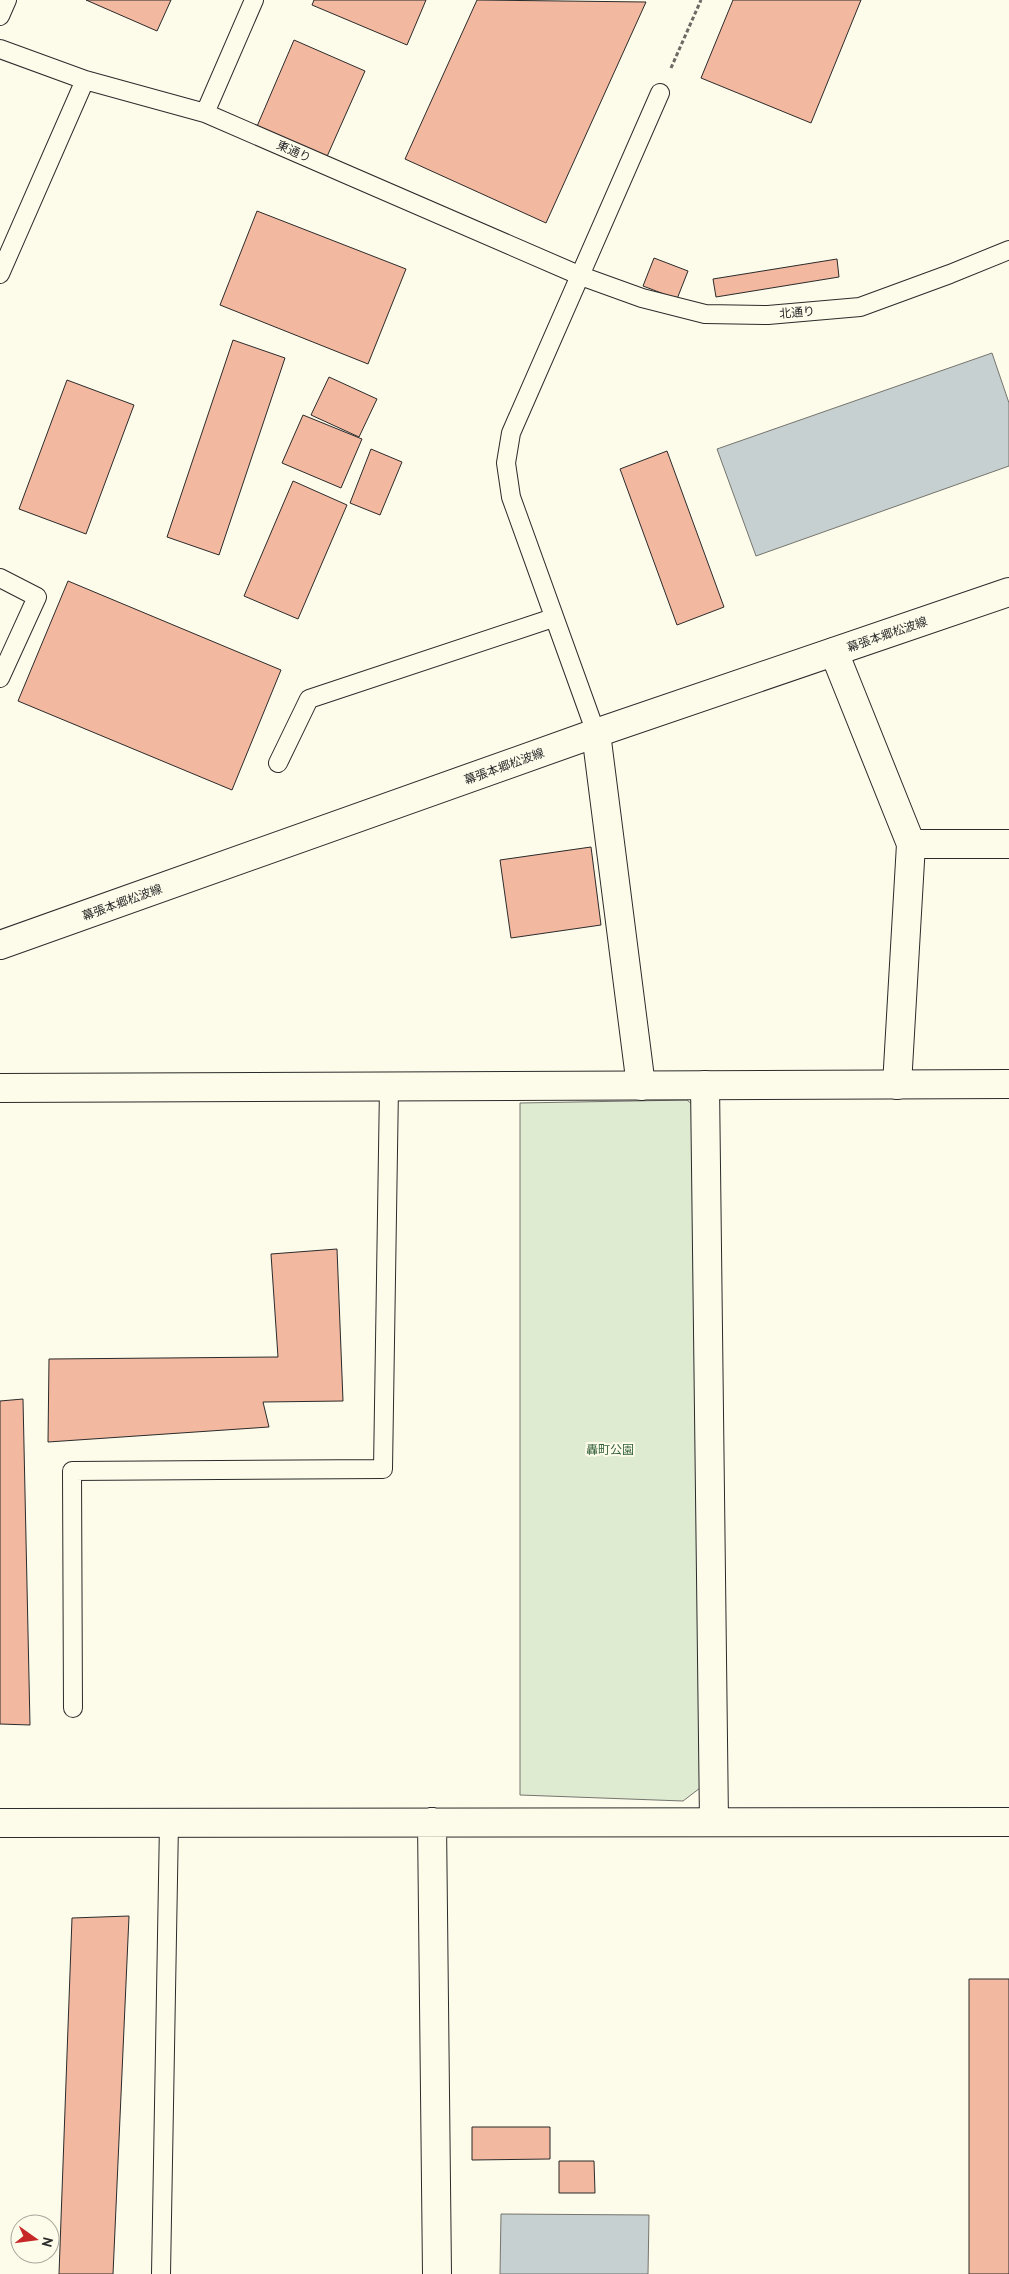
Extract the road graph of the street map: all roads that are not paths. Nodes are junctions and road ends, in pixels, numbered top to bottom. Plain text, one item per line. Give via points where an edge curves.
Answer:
1 (7, 0) edge
2 (254, 0) edge
3 (0, 16) edge
4 (0, 49) edge
5 (85, 80) junction
6 (660, 93) road end
7 (205, 112) junction
8 (1009, 250) edge
9 (0, 274) edge
10 (581, 276) junction
11 (0, 578) edge
12 (1009, 592) edge
13 (553, 618) junction
14 (834, 652) junction
15 (0, 678) edge
16 (596, 733) junction
17 (278, 763) dead end
18 (910, 844) junction
19 (1009, 844) edge
20 (0, 945) edge
21 (1009, 1084) edge
22 (705, 1085) junction
23 (897, 1085) junction
24 (390, 1086) junction
25 (641, 1086) junction
26 (0, 1088) edge
27 (73, 1708) dead end
28 (432, 1822) junction
29 (714, 1822) junction
30 (1009, 1822) edge
31 (0, 1823) edge
32 (169, 1823) junction
33 (161, 2274) edge
34 (437, 2274) edge

1 - 3 lane
2 - 7 lane
4 - 5 lane, 東通り
5 - 7 lane, 東通り
5 - 9 lane
6 - 10 lane
7 - 10 lane, 東通り
8 - 10 lane, 北通り via 860,307 768,315 705,314 642,298
10 - 13 lane via 511,433 506,463 511,497
11 - 15 lane via 37,597
12 - 14 street, 幕張本郷松波線
13 - 16 lane
13 - 17 lane via 309,699
14 - 16 street, 幕張本郷松波線
14 - 18 street
16 - 20 street, 幕張本郷松波線
16 - 25 street
18 - 19 street
18 - 23 street
21 - 23 street
22 - 23 street
22 - 25 street
22 - 29 street
24 - 25 street
24 - 26 street
24 - 27 lane via 383,1469 72,1471
28 - 29 street
28 - 32 street
28 - 34 street
29 - 30 street
31 - 32 street
32 - 33 lane

